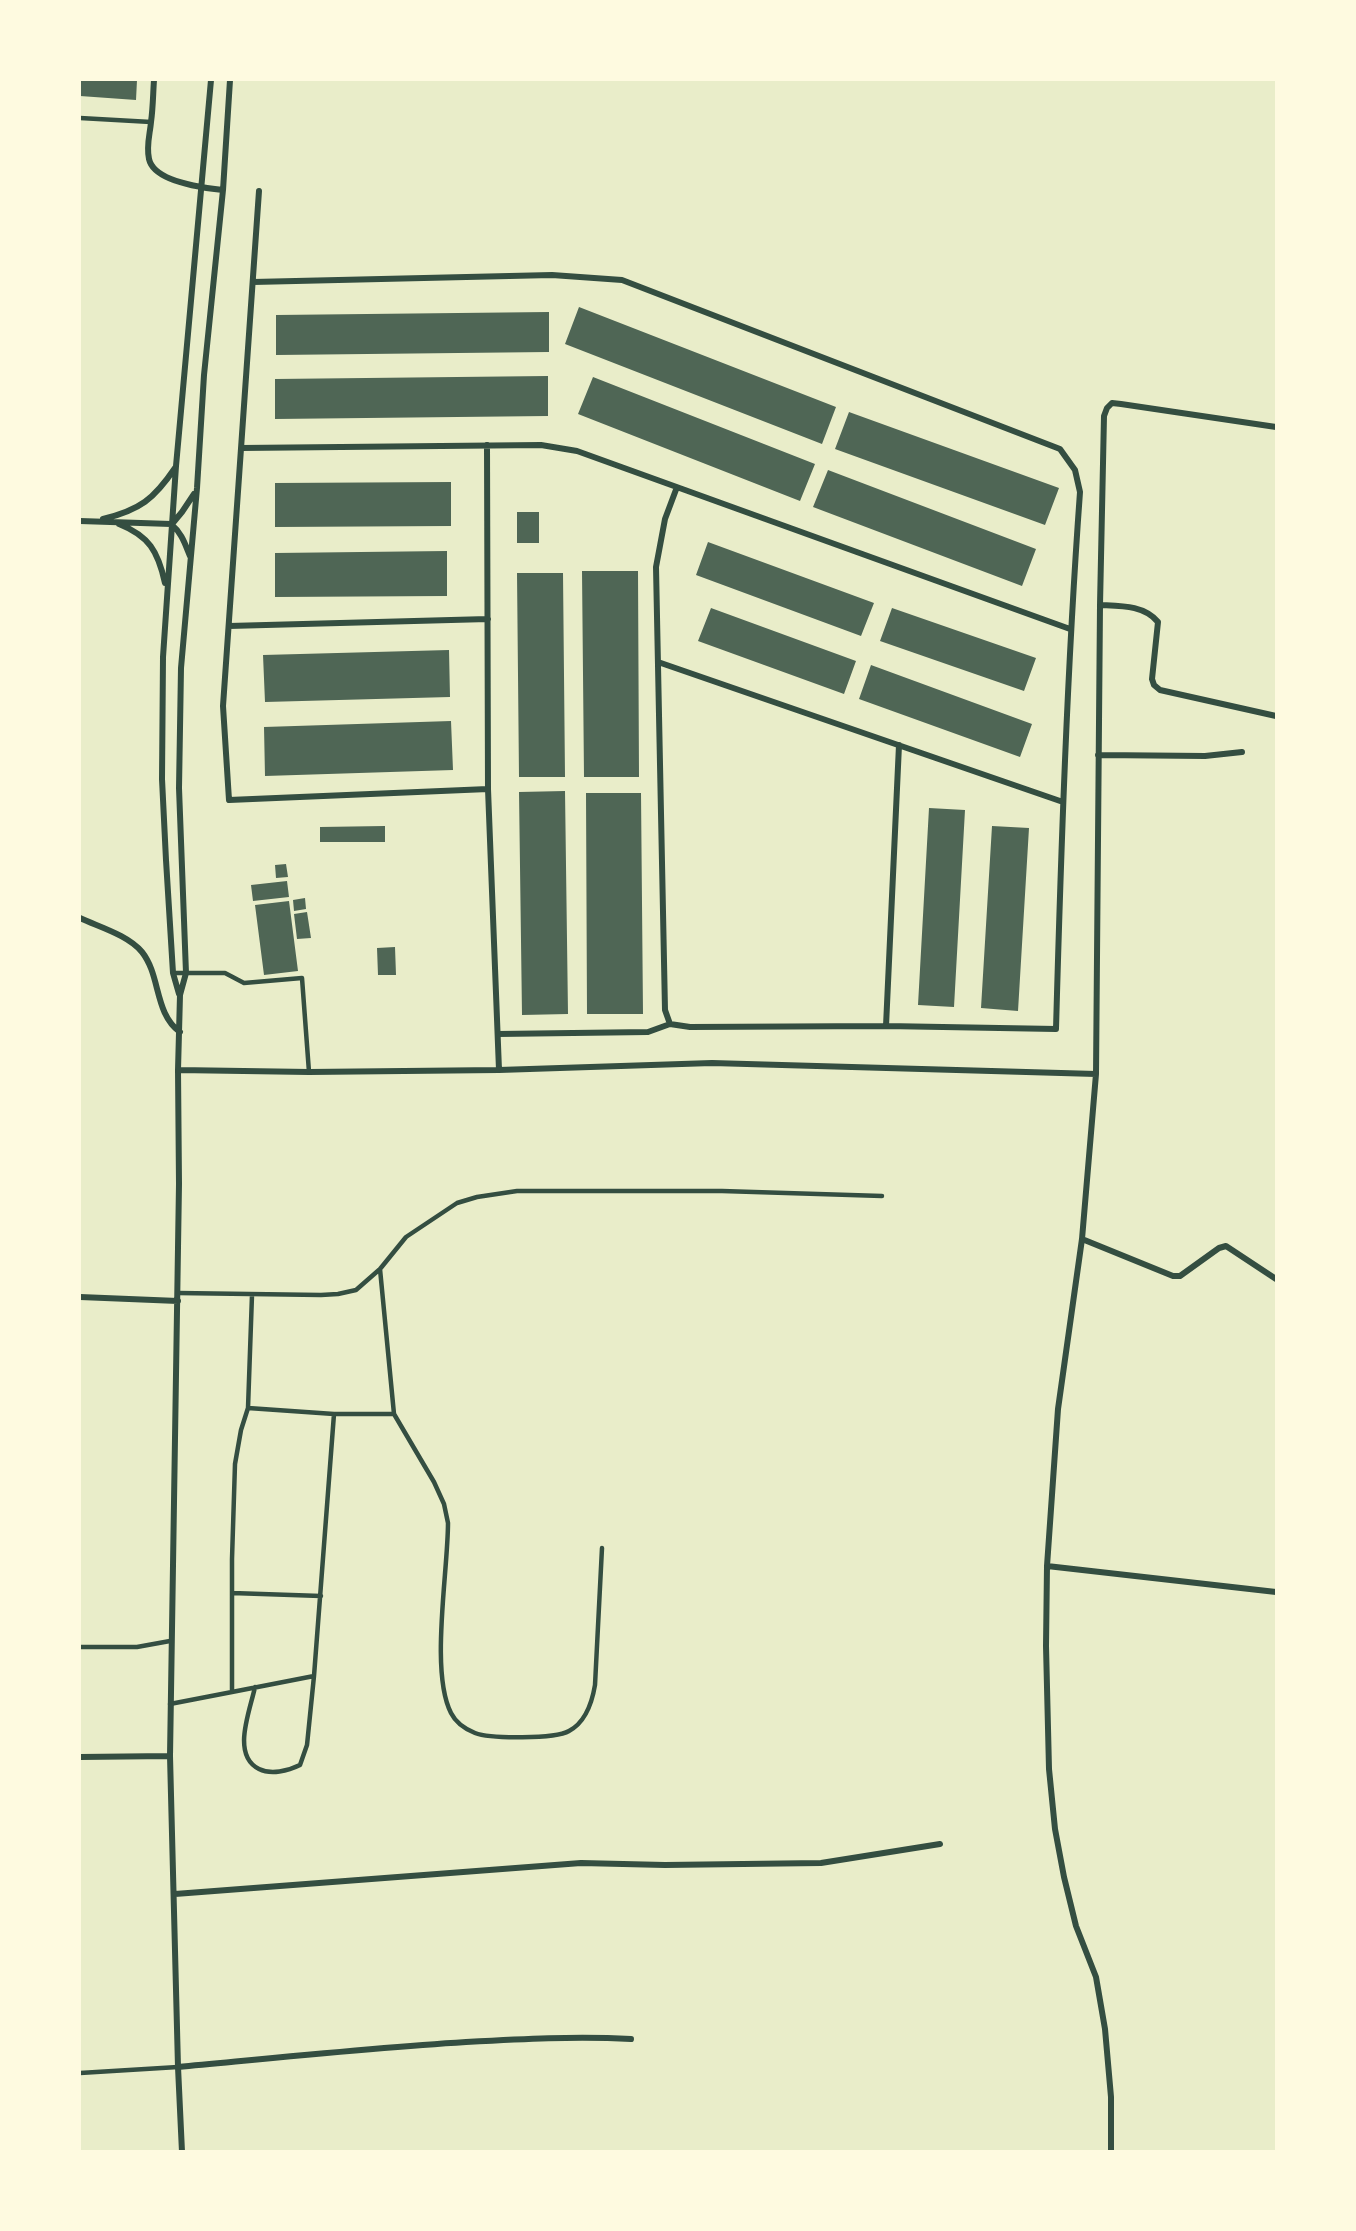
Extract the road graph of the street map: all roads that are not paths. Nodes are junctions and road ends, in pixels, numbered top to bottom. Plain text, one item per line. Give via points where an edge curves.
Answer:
1 (154, 80) edge
2 (211, 80) edge
3 (230, 80) edge
4 (80, 118) edge
5 (151, 122) junction
6 (200, 188) junction
7 (223, 190) junction
8 (259, 191) dead end
9 (253, 282) junction
10 (1276, 427) edge
11 (487, 445) junction
12 (241, 448) junction
13 (176, 466) junction
14 (677, 487) junction
15 (197, 488) junction
16 (80, 521) edge
17 (94, 522) junction
18 (116, 522) junction
19 (171, 524) junction
20 (191, 560) junction
21 (167, 592) junction
22 (1100, 605) junction
23 (488, 619) junction
24 (229, 626) junction
25 (1070, 629) junction
26 (658, 662) junction
27 (1276, 716) edge
28 (899, 746) junction
29 (1242, 752) dead end
30 (1098, 755) junction
31 (488, 789) junction
32 (1063, 802) junction
33 (80, 918) edge
34 (173, 973) junction
35 (186, 973) junction
36 (180, 995) junction
37 (670, 1024) junction
38 (886, 1026) junction
39 (180, 1032) junction
40 (498, 1034) junction
41 (178, 1070) junction
42 (499, 1070) junction
43 (309, 1072) junction
44 (1096, 1074) junction
45 (882, 1196) dead end
46 (1082, 1239) junction
47 (380, 1269) junction
48 (1276, 1279) edge
49 (178, 1293) junction
50 (252, 1295) junction
51 (80, 1297) edge
52 (178, 1301) junction
53 (248, 1408) junction
54 (334, 1414) junction
55 (394, 1414) junction
56 (602, 1548) dead end
57 (1047, 1566) junction
58 (1276, 1592) edge
59 (232, 1593) junction
60 (321, 1596) junction
61 (170, 1641) junction
62 (80, 1647) edge
63 (314, 1676) junction
64 (255, 1687) junction
65 (232, 1692) junction
66 (170, 1704) junction
67 (170, 1756) junction
68 (80, 1757) edge
69 (940, 1844) dead end
70 (175, 1894) junction
71 (631, 2039) dead end
72 (178, 2067) junction
73 (80, 2073) edge
74 (183, 2151) edge
75 (1111, 2151) edge

1 - 5 street
2 - 6 street
3 - 7 street
4 - 5 lane
5 - 6 street via 149,161 168,177
6 - 7 street
6 - 13 street
7 - 15 street
8 - 9 street
9 - 12 street
9 - 25 street via 552,275 622,280 1059,450 1075,470 1080,492
10 - 22 street via 1121,404 1107,408
11 - 12 street
11 - 14 street via 541,445 577,451
11 - 23 street
12 - 24 street
13 - 17 street via 140,506
13 - 19 street
14 - 25 street
14 - 26 street via 665,519 656,567
15 - 19 street
15 - 20 street
16 - 17 street
17 - 18 street
18 - 19 street
18 - 21 street via 147,540 159,561
19 - 20 street via 184,540
19 - 21 street
20 - 35 street via 181,668 179,788
21 - 34 street via 162,779
22 - 27 street via 1136,608 1158,622 1152,679 1160,690
22 - 30 street
23 - 24 street
23 - 31 street
24 - 31 street via 223,706 229,800
25 - 32 street
26 - 28 street
26 - 37 street via 665,1010
28 - 32 street
28 - 38 street
29 - 30 street via 1205,756
30 - 44 street
31 - 40 street
32 - 38 street via 1056,1029
33 - 39 street via 120,936 142,953 168,1021
34 - 35 lane
34 - 36 street
35 - 36 street
35 - 43 lane via 225,973 244,982 302,978
36 - 39 street
37 - 38 street
37 - 40 street via 648,1032
39 - 41 street
40 - 42 street
41 - 43 street
41 - 49 street
42 - 43 street
42 - 44 street via 712,1063
44 - 46 street
45 - 47 lane via 722,1191 495,1194 457,1203 406,1237
46 - 48 street via 1173,1276 1180,1276 1226,1246
46 - 57 street via 1058,1409
47 - 50 lane via 356,1290 338,1294
47 - 55 lane
49 - 50 lane
49 - 52 street
50 - 53 lane
51 - 52 street
52 - 61 street
53 - 54 lane
53 - 59 lane via 235,1464
54 - 55 lane
54 - 60 lane
55 - 56 lane via 444,1504 448,1544 443,1692 451,1714 462,1728 477,1734 558,1736 571,1730 591,1707
57 - 58 street
57 - 75 street via 1048,1758 1054,1819 1076,1926 1096,1977 1106,2029
59 - 60 lane
59 - 65 lane
60 - 63 lane
61 - 62 lane via 137,1647
61 - 66 street
63 - 64 lane
63 - 64 lane via 307,1745 300,1765 290,1770 265,1772 251,1765 245,1754 243,1743
64 - 65 lane
65 - 66 lane
66 - 67 street
67 - 68 street
67 - 70 street
69 - 70 street via 821,1863 581,1863
70 - 72 street
71 - 72 street via 543,2038 444,2044
72 - 73 lane
72 - 74 street

